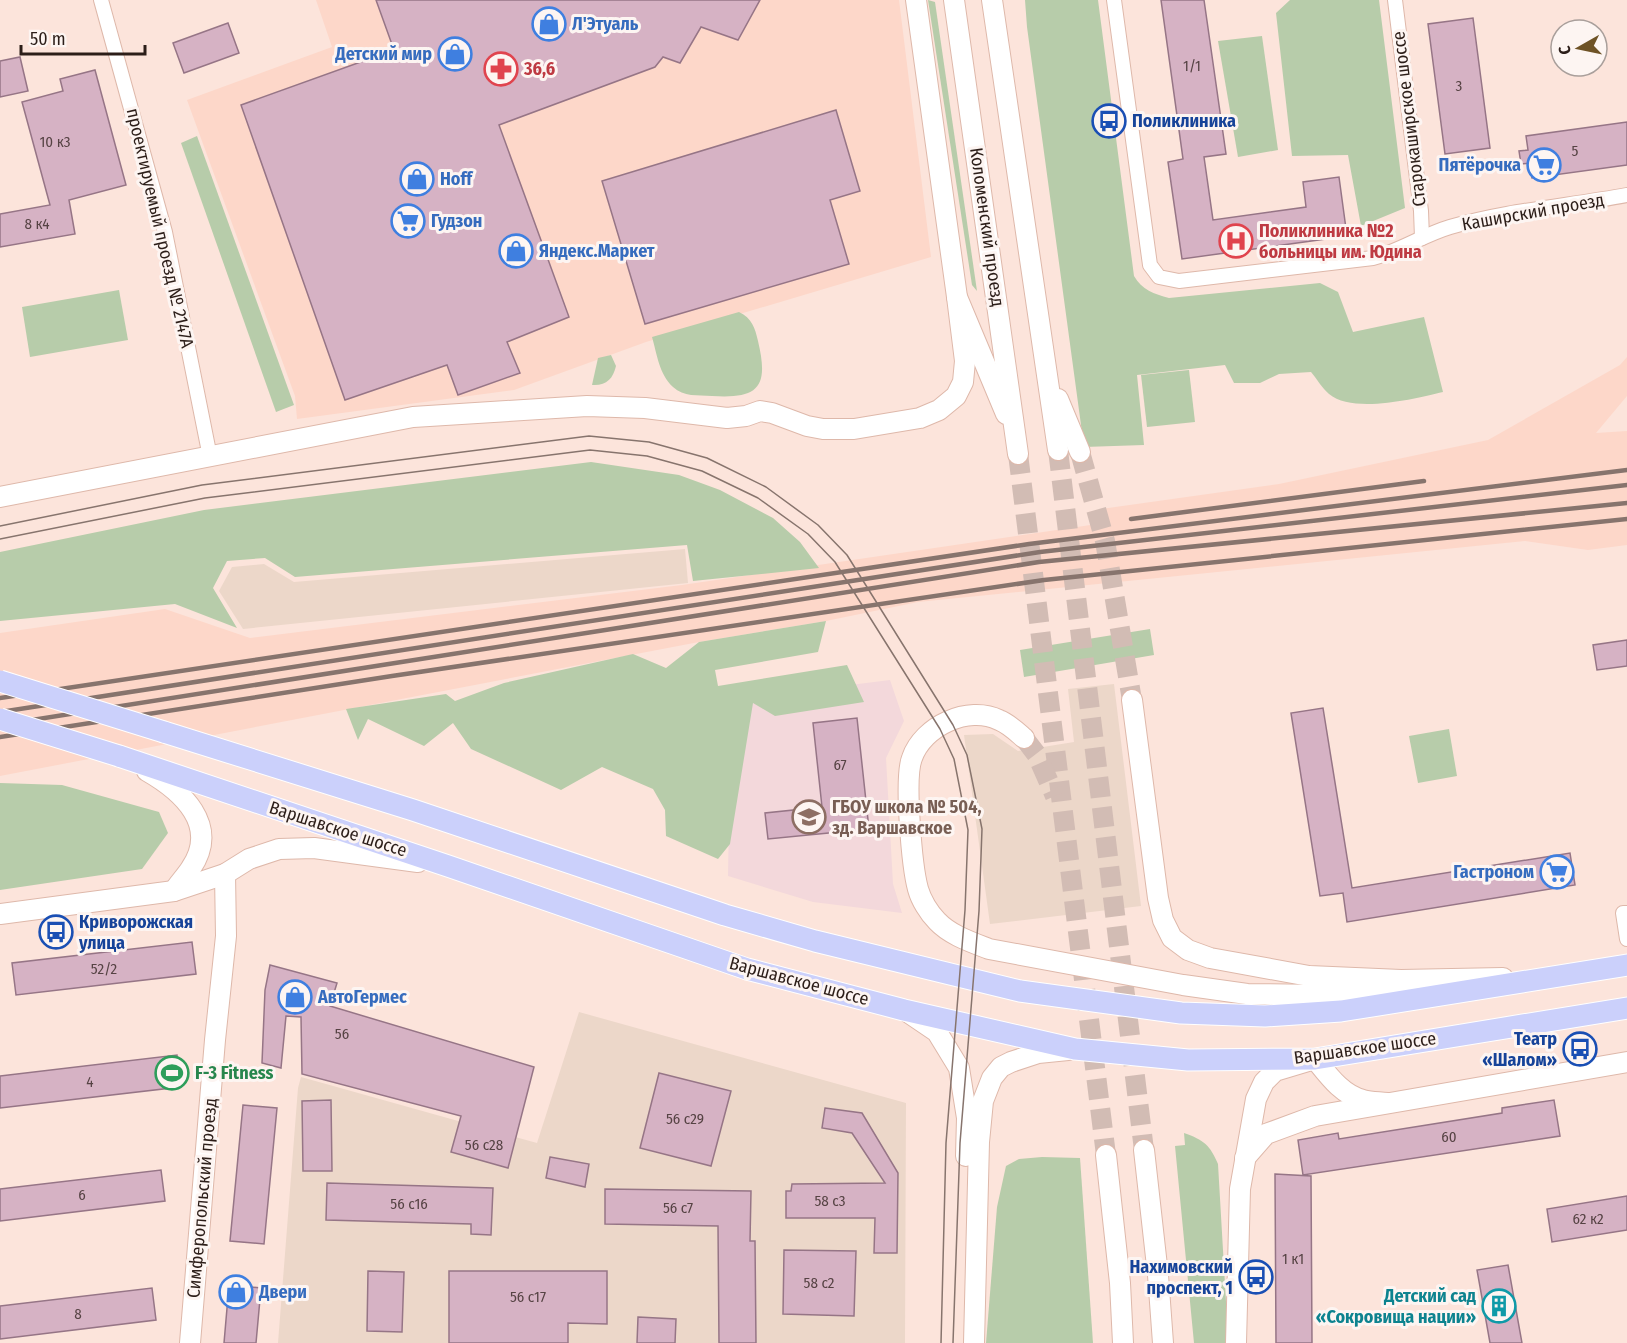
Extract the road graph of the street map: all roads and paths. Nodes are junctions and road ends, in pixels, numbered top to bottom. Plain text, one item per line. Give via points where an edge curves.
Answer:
1 (101, 0) edge
2 (954, 0) edge
3 (992, 0) edge
4 (1004, 0) edge
5 (1114, 0) edge
6 (1395, 0) edge
7 (918, 6) edge
8 (1009, 110) junction
9 (1627, 195) edge
10 (1422, 238) junction
11 (957, 297) junction
12 (1047, 372) junction
13 (1058, 450) tunnel mouth
14 (1080, 452) tunnel mouth
15 (210, 457) junction
16 (0, 497) edge
17 (0, 681) edge
18 (1132, 700) tunnel mouth
19 (0, 719) edge
20 (1024, 738) tunnel mouth
21 (123, 757) junction
22 (448, 866) junction
23 (225, 874) junction
24 (174, 891) junction
25 (1625, 913) edge
26 (0, 914) edge
27 (1627, 939) edge
28 (1627, 965) edge
29 (1557, 976) junction
30 (1434, 996) junction
31 (1627, 1008) edge
32 (904, 1010) junction
33 (1075, 1049) junction
34 (1315, 1059) junction
35 (1627, 1062) edge
36 (1387, 1102) junction
37 (1144, 1150) tunnel mouth
38 (1106, 1155) tunnel mouth
39 (1245, 1158) junction
40 (190, 1343) edge
41 (961, 1343) edge
42 (974, 1343) edge
43 (1124, 1343) edge
44 (1163, 1343) edge
45 (1236, 1343) edge

1 - 15 street, проектируемый проезд № 2147А via 165,232
2 - 11 main road, Коломенский проезд via 1018,447
3 - 8 main road
4 - 8 main road
5 - 10 street, Каширский проезд via 1150,265 1159,277 1179,281 1373,258 1394,253
6 - 10 street, Старокаширское шоссе
7 - 11 main road
8 - 12 main road
9 - 10 street, Каширский проезд via 1510,212 1448,227
11 - 15 main road via 965,361 963,382 956,396 939,410 920,418 854,429 823,429 760,411 727,418 587,406 455,413 413,417
12 - 13 main road
12 - 14 main road
15 - 16 main road
17 - 30 main road, bridge via 413,810 725,915 1020,991 1181,1013 1265,1016 1341,1011
18 - 29 main road via 1158,898 1172,938 1188,950 1210,958 1310,976 1401,981
19 - 21 main road, Варшавское шоссе, bridge
20 - 30 main road via 997,718 977,715 952,719 933,729 912,757 908,780 919,891 936,921 949,931 989,949 1246,994
21 - 22 main road, Варшавское шоссе
21 - 24 main road via 169,784 187,801 198,820 201,839 197,855
22 - 23 main road via 314,848 279,849 249,859
22 - 32 main road, Варшавское шоссе via 747,969
23 - 24 main road
23 - 40 main road, Симферопольский проезд via 226,936
24 - 26 main road
25 - 27 street
28 - 29 main road
29 - 30 main road
31 - 34 main road, Варшавское шоссе
32 - 33 main road, Варшавское шоссе
32 - 41 main road via 937,1032 959,1068 967,1118
33 - 34 main road, Варшавское шоссе via 1188,1060
33 - 42 main road via 1038,1053 1001,1067 983,1101
34 - 36 main road via 1345,1092 1362,1100
34 - 39 main road via 1275,1071 1264,1082 1256,1099
35 - 36 main road
36 - 39 main road via 1315,1116 1266,1134
37 - 44 main road
38 - 43 main road
39 - 45 main road via 1240,1189

